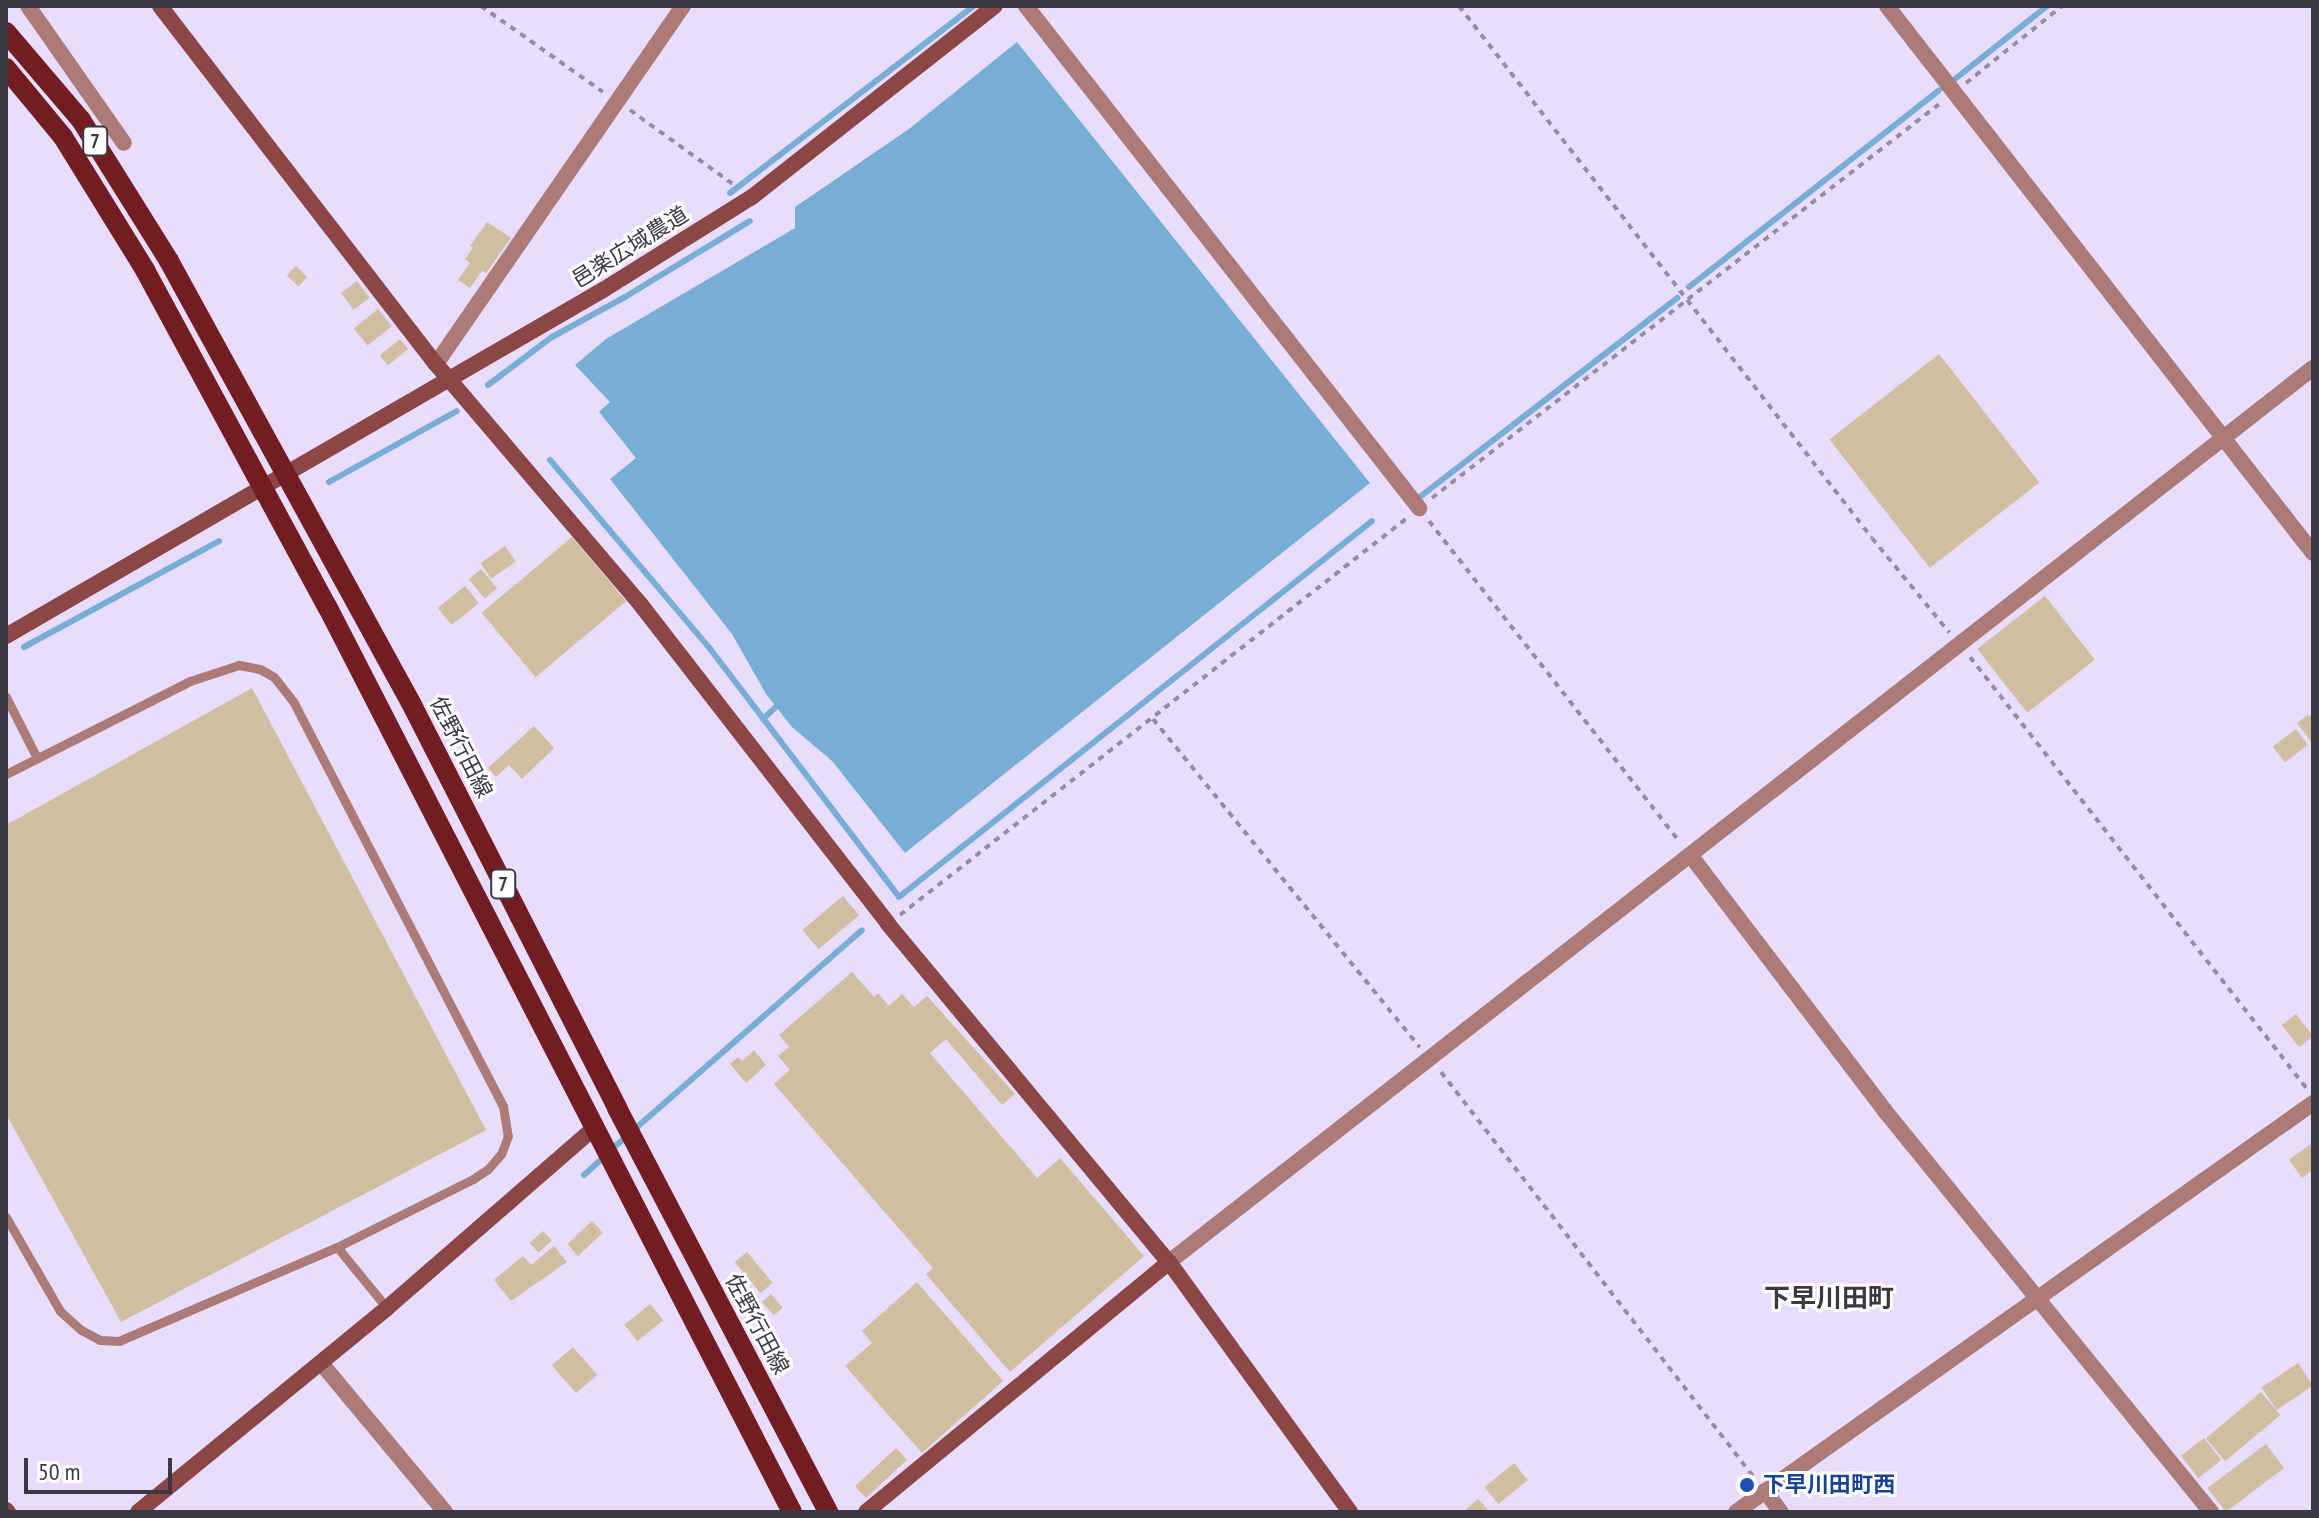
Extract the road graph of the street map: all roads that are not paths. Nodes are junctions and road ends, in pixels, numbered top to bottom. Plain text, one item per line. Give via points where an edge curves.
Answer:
1 (28, 6) edge
2 (160, 6) edge
3 (683, 6) edge
4 (995, 6) edge
5 (1026, 6) edge
6 (1887, 6) edge
7 (6, 32) edge
8 (6, 68) edge
9 (124, 143) dead end
10 (436, 364) junction
11 (2313, 368) edge
12 (450, 379) junction
13 (2223, 438) junction
14 (286, 475) junction
15 (262, 489) junction
16 (1419, 508) road end
17 (2313, 553) edge
18 (6, 636) edge
19 (6, 697) edge
20 (37, 758) junction
21 (6, 774) edge
22 (1691, 856) junction
23 (2313, 1100) edge
24 (595, 1127) junction
25 (6, 1217) edge
26 (337, 1247) junction
27 (1169, 1262) junction
28 (2036, 1298) junction
29 (387, 1308) junction
30 (321, 1363) junction
31 (1765, 1491) junction
32 (138, 1512) edge
33 (445, 1512) edge
34 (792, 1512) edge
35 (828, 1512) edge
36 (866, 1512) edge
37 (1350, 1512) edge
38 (1736, 1512) edge
39 (1781, 1512) edge
40 (2211, 1512) edge

1 - 9 street
2 - 10 street
3 - 10 street
4 - 12 street, 邑楽広域農道 via 752,197
5 - 16 street
6 - 13 street
7 - 14 main road, 佐野行田線 / 7 via 81,120 169,261
8 - 15 main road, 7 via 106,200
10 - 12 street
11 - 13 street
12 - 14 street, 邑楽広域農道
12 - 27 street via 641,605 888,924
13 - 17 street
13 - 22 street
14 - 15 street, 邑楽広域農道
14 - 35 main road, 佐野行田線 / 7 via 411,703
15 - 18 street, 邑楽広域農道
15 - 24 main road, 7
19 - 20 lane
20 - 21 lane
20 - 26 lane via 190,681 239,665 274,677 294,703 503,1106 508,1136 488,1169
22 - 27 street
22 - 28 street
23 - 28 street
24 - 29 street
24 - 34 main road, 7
25 - 26 lane via 60,1311 100,1340 119,1341
26 - 29 lane
27 - 36 street
27 - 37 street
28 - 31 street
28 - 40 street
29 - 30 street
30 - 32 street
30 - 33 street
31 - 38 street
31 - 39 street

